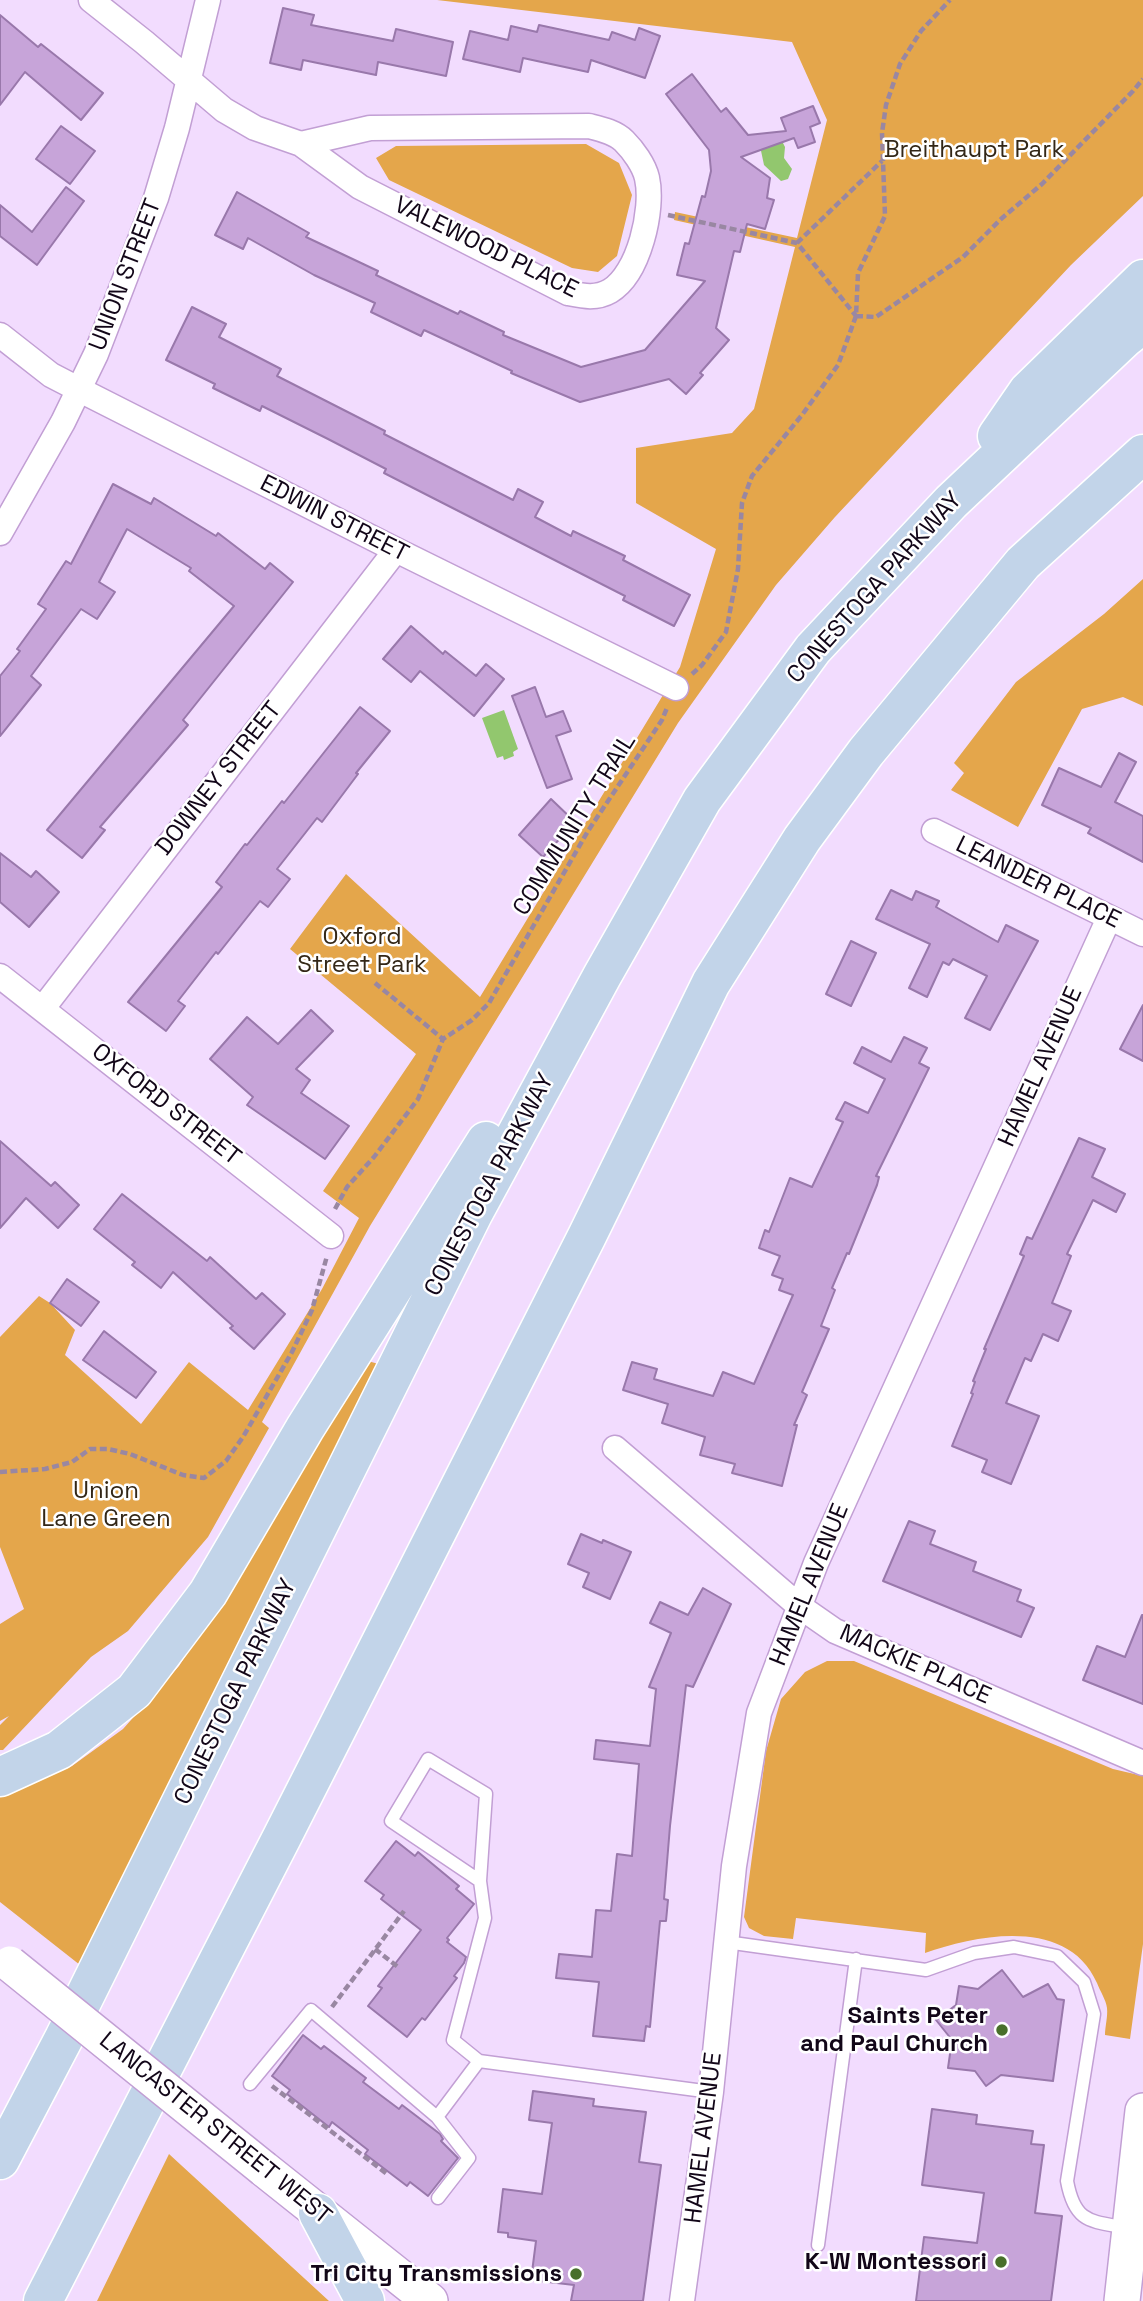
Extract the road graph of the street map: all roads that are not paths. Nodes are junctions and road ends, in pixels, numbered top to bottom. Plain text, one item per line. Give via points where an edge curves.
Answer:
1 (91, 0) edge
2 (208, 0) edge
3 (188, 79) junction
4 (301, 144) junction
5 (1143, 279) edge
6 (1143, 324) edge
7 (0, 335) edge
8 (80, 390) junction
9 (1143, 454) edge
10 (951, 502) junction
11 (0, 533) edge
12 (396, 550) junction
13 (676, 688) road end
14 (934, 831) dead end
15 (1109, 918) junction
16 (1143, 934) edge
17 (0, 976) edge
18 (602, 976) junction
19 (43, 1008) junction
20 (331, 1236) road end
21 (615, 1448) dead end
22 (799, 1606) junction
23 (1143, 1763) edge
24 (0, 1777) edge
25 (282, 1837) junction
26 (480, 1881) junction
27 (726, 1942) junction
28 (856, 1959) junction
29 (5, 1960) edge
30 (479, 2062) junction
31 (253, 2079) road end
32 (711, 2092) junction
33 (1143, 2112) edge
34 (437, 2117) junction
35 (0, 2160) edge
36 (438, 2198) dead end
37 (318, 2213) junction
38 (1130, 2228) junction
39 (818, 2245) dead end
40 (43, 2301) edge
41 (73, 2301) edge
42 (365, 2301) edge
43 (430, 2301) edge
44 (682, 2301) edge
45 (1122, 2301) edge

1 - 3 street, VALEWOOD PLACE
2 - 3 street, UNION STREET
3 - 4 street, VALEWOOD PLACE via 224,110 255,128
3 - 8 street, UNION STREET via 156,198
4 - 4 street, VALEWOOD PLACE via 360,187 568,293 590,297 610,291 628,274 639,254 647,178 623,140 607,131 589,126 370,128
5 - 10 highway via 1028,391
6 - 10 highway, CONESTOGA PARKWAY
7 - 8 street, EDWIN STREET via 51,375
8 - 11 street, UNION STREET
8 - 12 street, EDWIN STREET
9 - 25 highway via 1023,563 866,752 802,839 711,983
10 - 18 highway, CONESTOGA PARKWAY via 813,649 702,800
12 - 13 street, EDWIN STREET
12 - 19 street, DOWNEY STREET
14 - 15 street, LEANDER PLACE
15 - 16 street, LEANDER PLACE
15 - 22 street, HAMEL AVENUE
17 - 19 street, OXFORD STREET
18 - 24 highway via 526,1077 304,1428 208,1593 134,1691 59,1750
18 - 35 highway, CONESTOGA PARKWAY via 473,1214
19 - 20 street, OXFORD STREET
21 - 22 street, MACKIE PLACE
22 - 23 street, MACKIE PLACE via 835,1631
22 - 27 street, HAMEL AVENUE via 758,1713 733,1866
25 - 40 highway
25 - 41 highway via 229,1969
26 - 26 lane via 486,1794 428,1759 391,1821
26 - 30 lane via 485,1918 453,2040
27 - 28 lane
27 - 32 street, HAMEL AVENUE
28 - 38 lane via 926,1970 974,1953 1013,1947 1057,1956 1084,1982 1094,2014 1067,2182 1071,2201 1088,2221
28 - 39 lane
29 - 37 main road, LANCASTER STREET WEST, bridge
30 - 32 lane
30 - 34 lane
31 - 34 lane via 311,2010
32 - 44 street, HAMEL AVENUE
33 - 38 main road
34 - 36 lane via 469,2158
37 - 42 highway
37 - 43 main road, LANCASTER STREET WEST
38 - 45 main road

